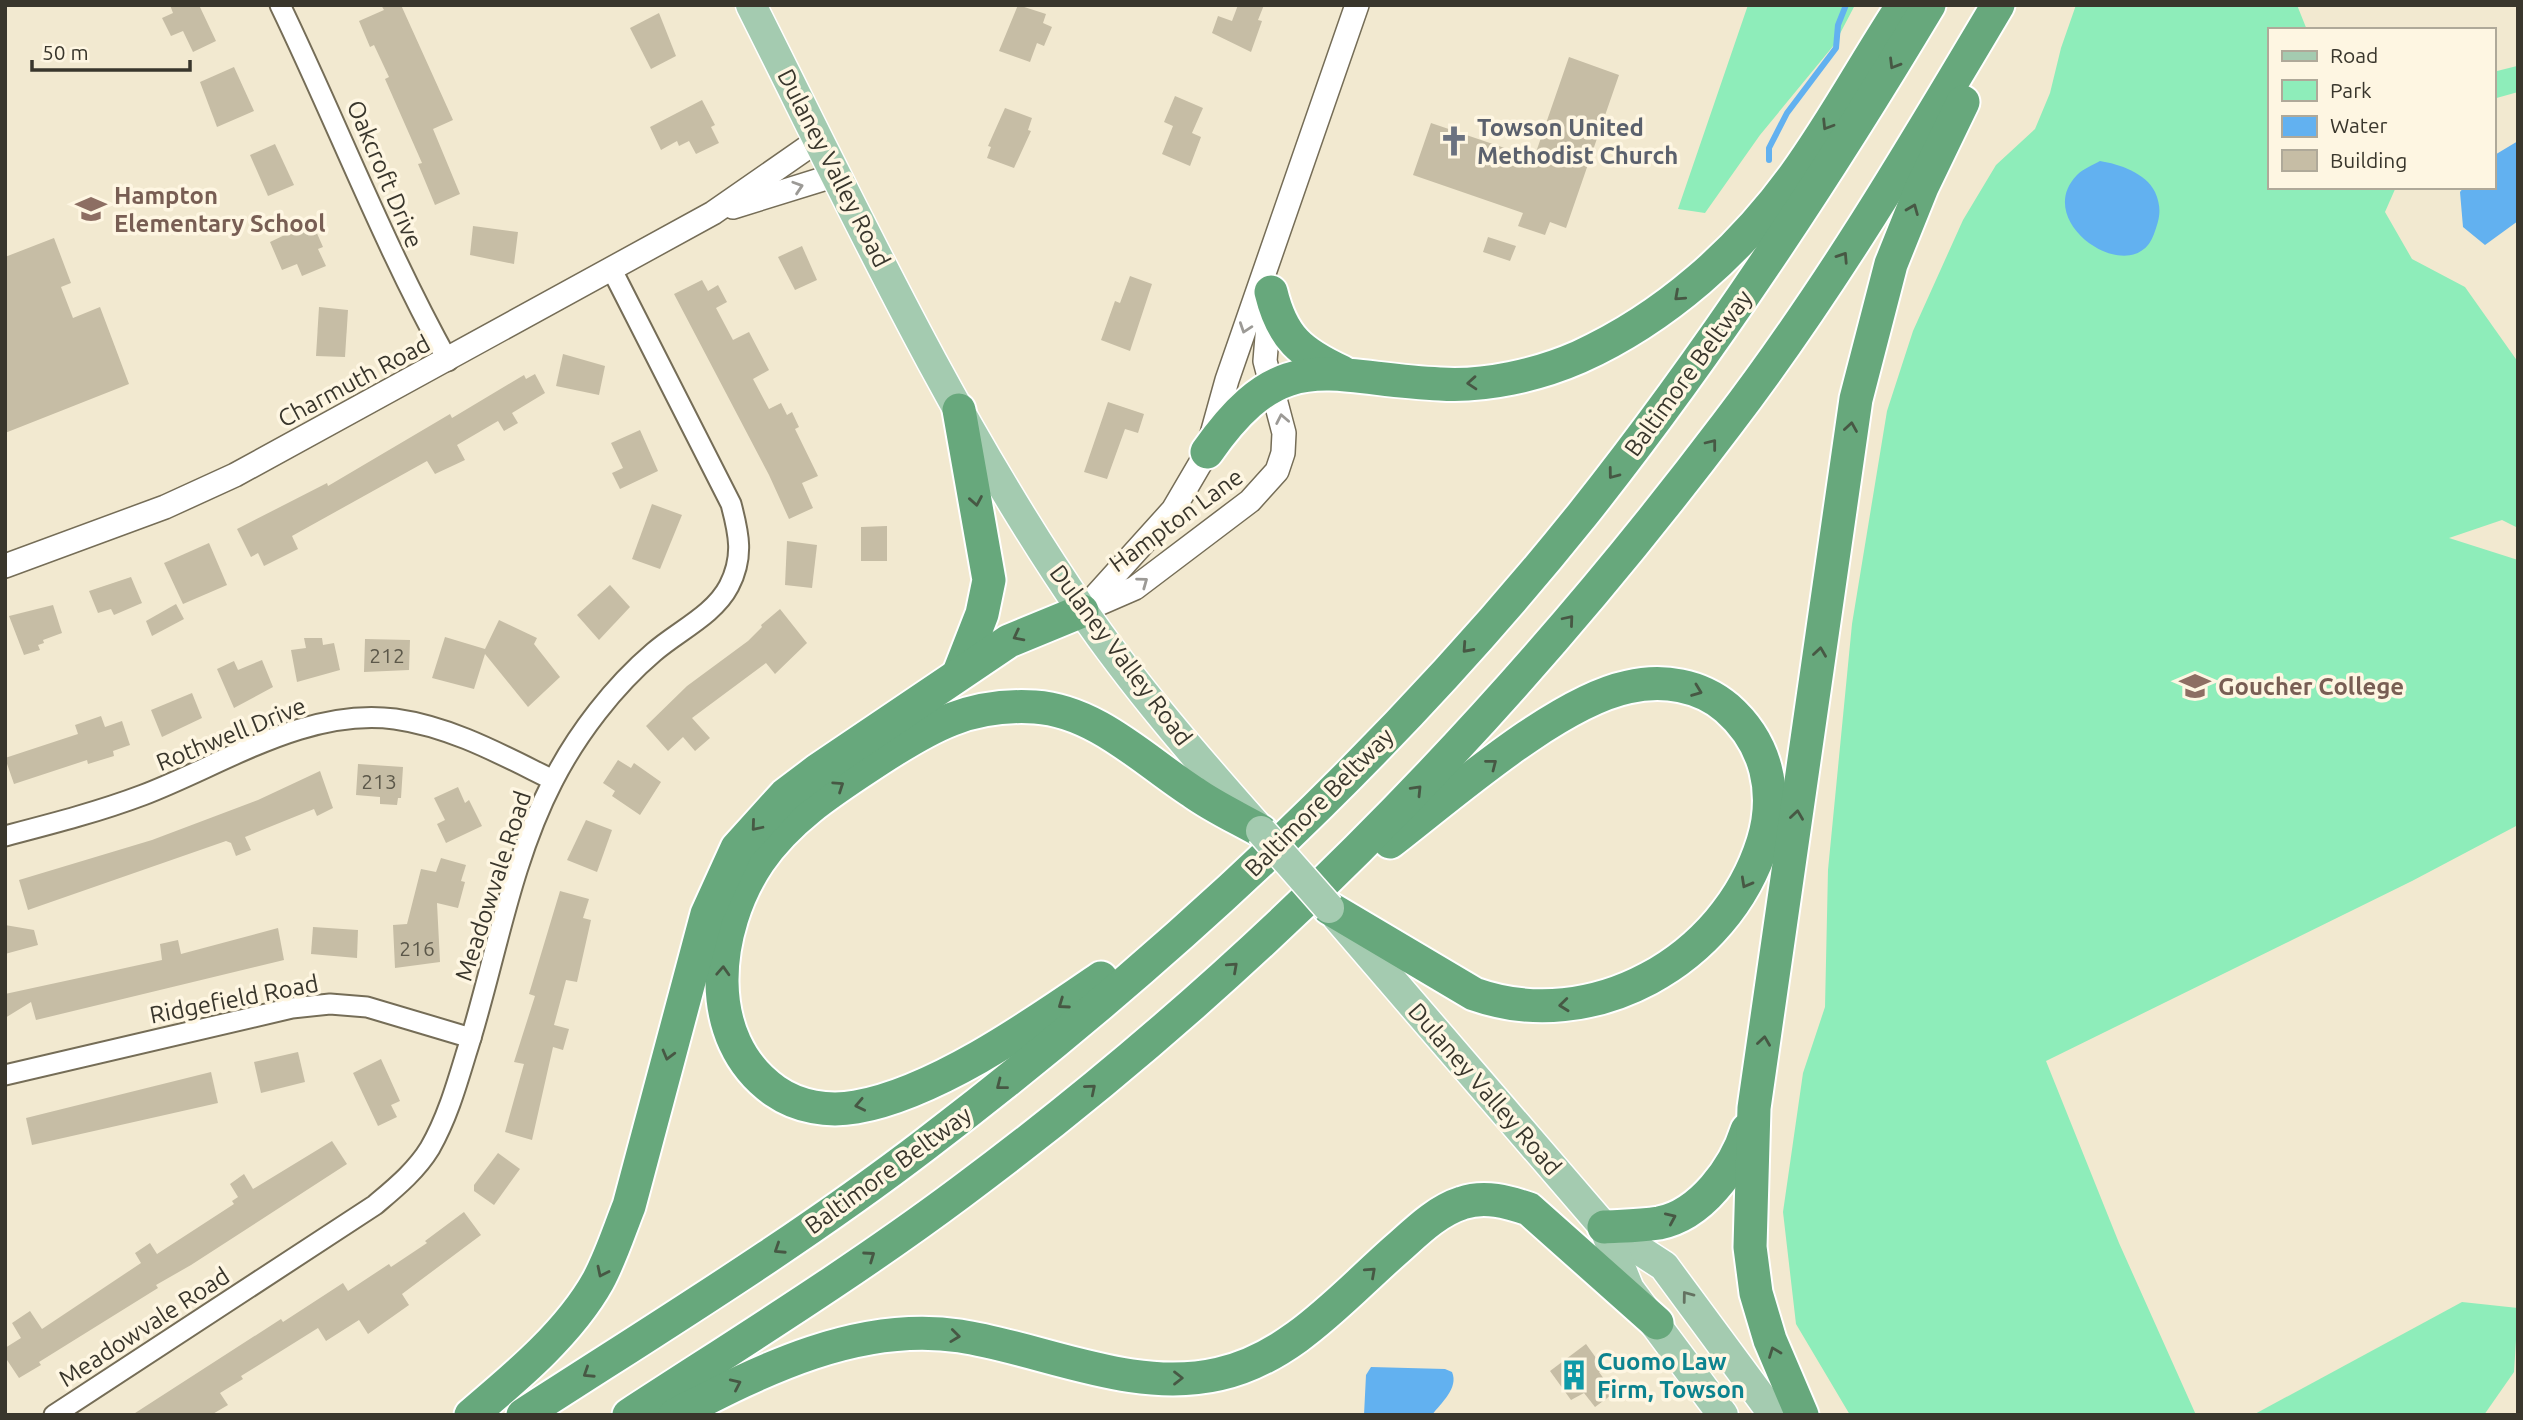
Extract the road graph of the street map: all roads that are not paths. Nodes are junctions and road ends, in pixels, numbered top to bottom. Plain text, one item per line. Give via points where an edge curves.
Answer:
1 (280, 5) edge
2 (751, 5) edge
3 (1357, 5) edge
4 (1903, 5) edge
5 (1929, 5) edge
6 (1998, 5) edge
7 (2011, 5) edge
8 (818, 140) junction
9 (836, 175) junction
10 (713, 213) junction
11 (1284, 218) junction
12 (612, 270) junction
13 (1271, 292) junction
14 (448, 361) junction
15 (1342, 372) junction
16 (1270, 386) junction
17 (959, 410) junction
18 (1207, 452) junction
19 (5, 566) edge
20 (1082, 611) junction
21 (959, 673) junction
22 (553, 780) junction
23 (1204, 786) junction
24 (1261, 831) joint
25 (5, 836) edge
26 (1240, 882) junction
27 (1329, 908) joint
28 (1282, 924) junction
29 (1390, 959) junction
30 (471, 1038) junction
31 (5, 1075) edge
32 (1754, 1108) junction
33 (1604, 1227) junction
34 (1657, 1323) junction
35 (54, 1415) edge
36 (471, 1415) edge
37 (523, 1415) edge
38 (629, 1415) edge
39 (675, 1415) edge
40 (1723, 1415) edge
41 (1774, 1415) edge
42 (1802, 1415) edge

1 - 14 street, Oakcroft Drive via 391,253
2 - 8 main road, Dulaney Valley Road
3 - 11 street, Hampton Lane
4 -> 15 highway via 1796,174 1757,222 1664,309 1577,358 1488,382 1443,385
5 -> 26 highway, Baltimore Beltway via 1765,268 1582,515 1414,707
28 -> 6 highway via 1377,832 1502,698 1626,554 1722,432 1903,164
32 -> 7 highway via 1856,399 1891,264 1922,187
8 - 9 main road, Dulaney Valley Road
8 - 10 street, Charmuth Road
10 -> 9 street, Charmuth Road
9 - 17 main road, Dulaney Valley Road
10 - 12 street, Charmuth Road
11 - 13 street, Hampton Lane
11 -> 18 street, Hampton Lane via 1227,380
12 - 14 street, Charmuth Road
12 - 22 street, Meadowvale Road via 731,504 741,540 728,589 616,690
13 - 15 highway via 1285,332 1315,360
13 - 16 street, Hampton Lane via 1265,361
14 - 19 street, Charmuth Road via 235,475 141,516
15 - 16 highway via 1302,375
16 - 18 highway via 1229,421
20 -> 16 street, Hampton Lane via 1135,588 1266,486 1277,471 1284,433
17 - 20 main road, Dulaney Valley Road
17 -> 21 highway via 989,580 982,614
18 - 20 street, Hampton Lane via 1173,510
20 -> 21 highway via 1009,640
20 - 23 main road, Dulaney Valley Road
21 -> 36 highway via 785,795 737,848 707,914 629,1206 597,1283 517,1374
22 - 25 street, Rothwell Drive via 432,725 356,718 320,724 143,795
22 - 30 street, Meadowvale Road via 513,886
23 - 24 highway
26 -> 23 highway via 1052,1012 895,1096 854,1108 801,1105 760,1080 733,1043 722,994 723,960 731,922 758,863 798,816 921,731 979,710 1037,707 1108,733
24 - 27 main road, bridge
26 -> 37 highway, Baltimore Beltway via 1031,1062 924,1146 796,1238
27 - 29 highway
28 -> 29 highway via 1512,748 1601,696 1626,687 1676,684 1718,700 1751,736 1770,782 1768,825 1753,871 1723,919 1673,965 1611,995 1539,1007 1474,994
38 -> 28 highway via 961,1192 1185,1011
29 - 33 main road, Dulaney Valley Road
30 - 31 street, Ridgefield Road via 367,1007 330,1003
30 - 35 street, Meadowvale Road via 448,1112 429,1150 406,1178 375,1205
33 -> 32 highway via 1661,1223 1705,1197 1741,1149
42 -> 32 highway via 1756,1293 1749,1234
33 - 34 main road, Dulaney Valley Road via 1629,1289
41 -> 33 main road, Dulaney Valley Road via 1664,1266
39 -> 34 highway via 811,1353 889,1335 959,1336 1152,1378 1218,1375 1272,1355 1447,1209 1486,1199 1529,1209
34 - 40 main road, Dulaney Valley Road

